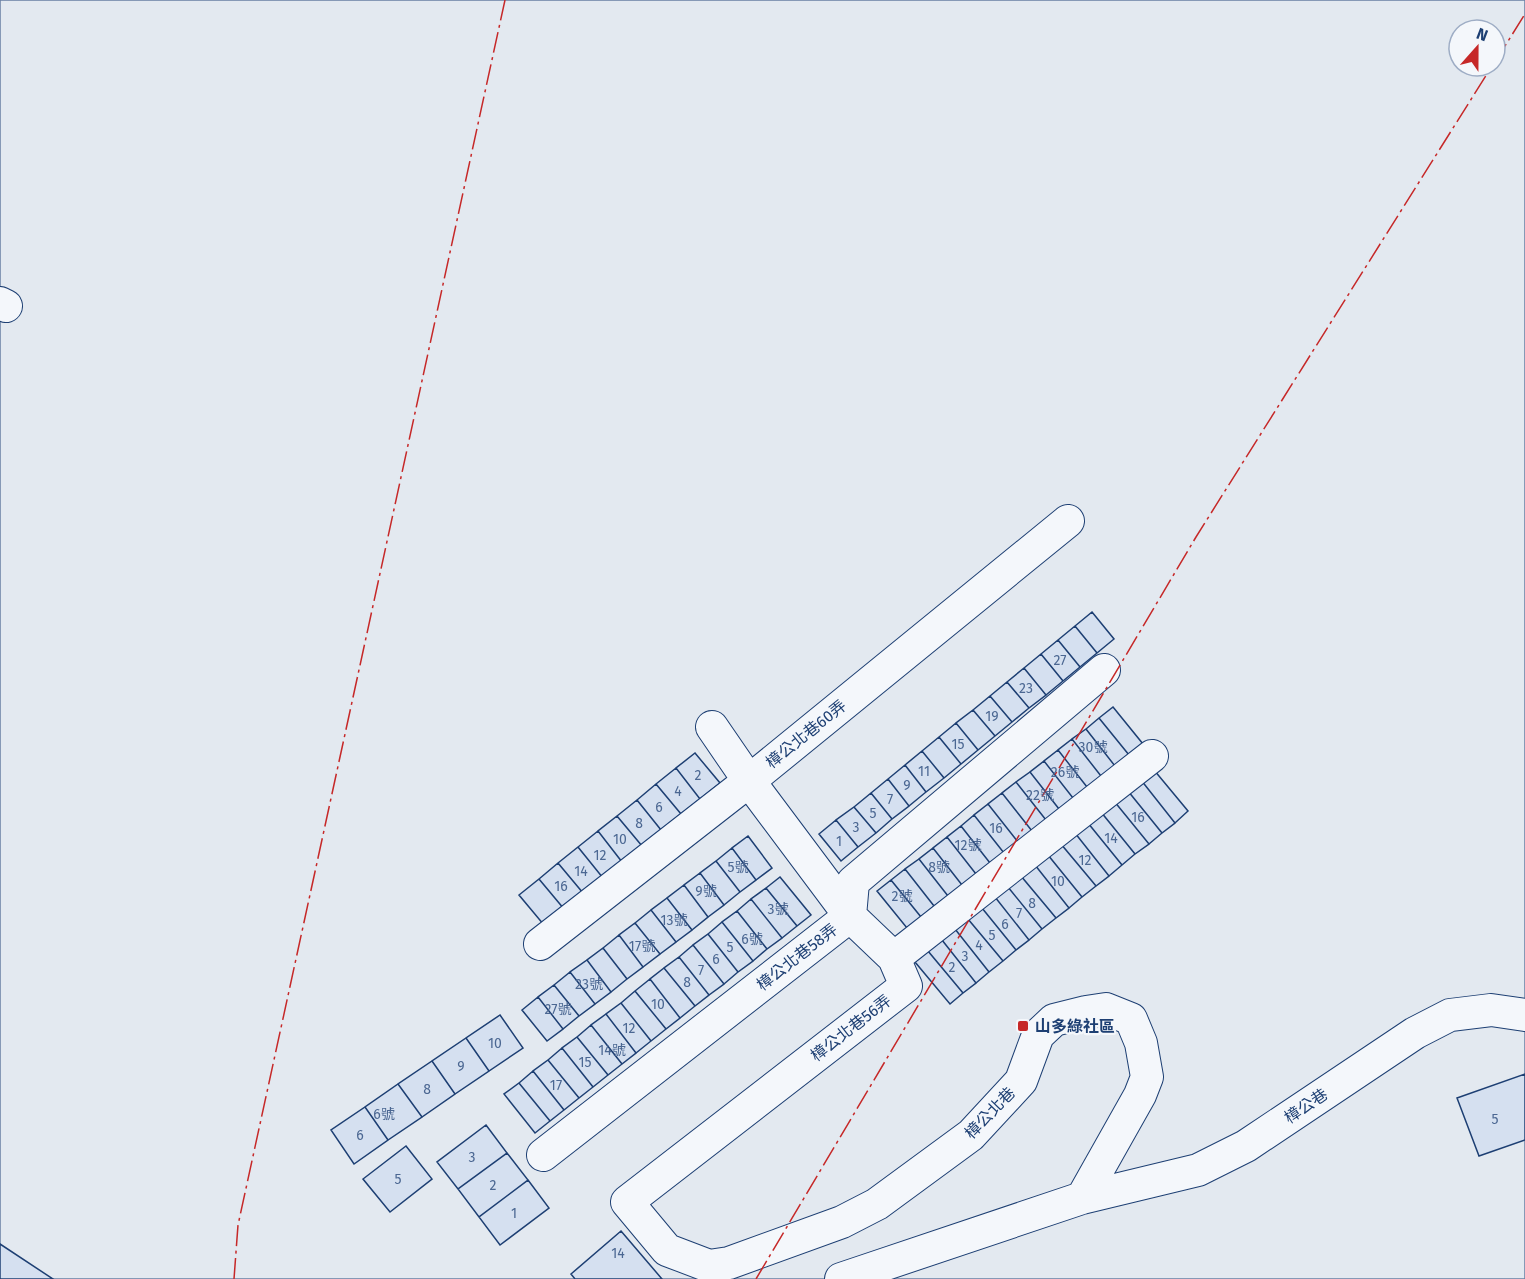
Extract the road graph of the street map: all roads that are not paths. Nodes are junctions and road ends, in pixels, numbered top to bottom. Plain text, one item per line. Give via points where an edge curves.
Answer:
1 (1068, 521) dead end
2 (1104, 670) dead end
3 (712, 728) dead end
4 (1152, 756) dead end
5 (749, 781) junction
6 (850, 916) junction
7 (540, 944) dead end
8 (894, 958) junction
9 (1525, 1015) edge
10 (543, 1155) dead end
11 (1082, 1198) junction
12 (627, 1202) joint
13 (841, 1279) edge

1 - 5 street, 樟公北巷60弄
2 - 6 street, 樟公北巷58弄 via 853,882
3 - 5 street
4 - 8 street
5 - 6 street
5 - 7 street, 樟公北巷60弄
6 - 8 street
6 - 10 street, 樟公北巷58弄
8 - 12 street, 樟公北巷56弄 via 906,986
9 - 11 street, 樟公巷 via 1491,1010 1450,1015 1415,1033 1237,1151 1198,1170
11 - 12 street, 樟公北巷 via 1148,1077 1131,1019 1106,1009 1054,1020 1038,1035 1021,1081 971,1135 877,1204 842,1222 729,1263 709,1266 667,1250
11 - 13 street

